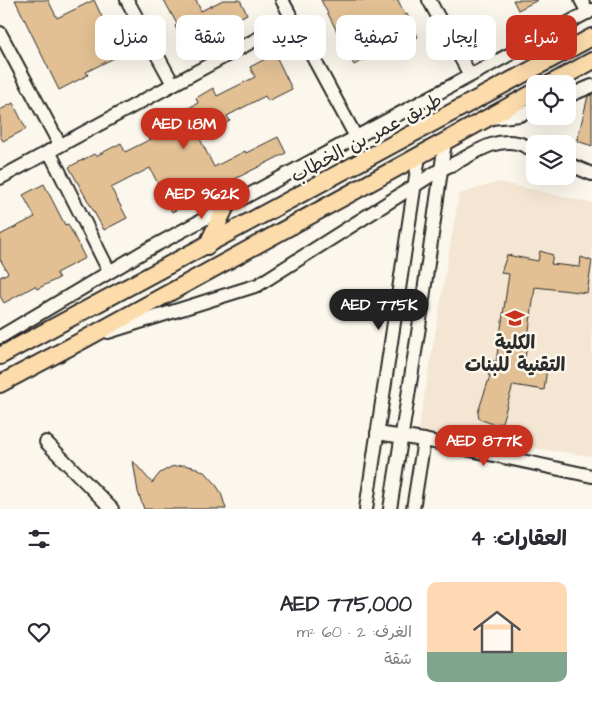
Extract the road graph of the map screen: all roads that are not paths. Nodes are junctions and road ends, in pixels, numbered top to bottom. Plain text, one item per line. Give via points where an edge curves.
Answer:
1 (127, 0) edge
2 (282, 0) edge
3 (429, 0) edge
4 (581, 0) edge
5 (590, 12) edge
6 (290, 15) edge
7 (0, 33) edge
8 (592, 37) edge
9 (254, 40) edge
10 (314, 60) edge
11 (592, 61) edge
12 (470, 75) junction
13 (566, 75) edge
14 (173, 84) junction
15 (592, 86) edge
16 (576, 93) edge
17 (526, 97) edge
18 (526, 113) edge
19 (486, 119) junction
20 (356, 137) junction
21 (445, 142) junction
22 (526, 146) edge
23 (54, 148) junction
24 (419, 156) junction
25 (576, 167) edge
26 (441, 169) junction
27 (592, 174) edge
28 (0, 178) edge
29 (414, 185) junction
30 (225, 208) junction
31 (207, 246) junction
32 (110, 271) junction
33 (0, 337) edge
34 (85, 339) junction
35 (0, 356) edge
36 (0, 384) edge
37 (377, 433) junction
38 (401, 436) junction
39 (424, 440) junction
40 (46, 442) dead end
41 (592, 476) edge
42 (112, 509) edge
43 (366, 509) edge
44 (390, 509) edge
45 (413, 509) edge

1 - 14 street
2 - 6 street
3 - 12 street
4 - 5 street
5 - 12 street
7 - 23 street
8 - 31 main road, طريق عمر بن الخطاب
9 - 14 street
10 - 20 street
11 - 13 main road
12 - 20 street
14 - 23 street
15 - 16 street
17 - 19 main road
18 - 19 street
19 - 21 main road
20 - 30 street
21 - 24 main road
21 - 26 street
22 - 26 street via 517,143 494,144
23 - 28 street
23 - 32 street
24 - 29 street
24 - 34 main road
25 - 27 street
26 - 29 street
26 - 38 street
29 - 34 street via 258,285
29 - 37 street
30 - 31 main road
30 - 32 street
31 - 35 main road, طريق عمر بن الخطاب
32 - 33 street
34 - 36 main road
37 - 38 street
37 - 43 street
38 - 39 street
38 - 44 street
39 - 41 street
39 - 45 street
40 - 42 street

